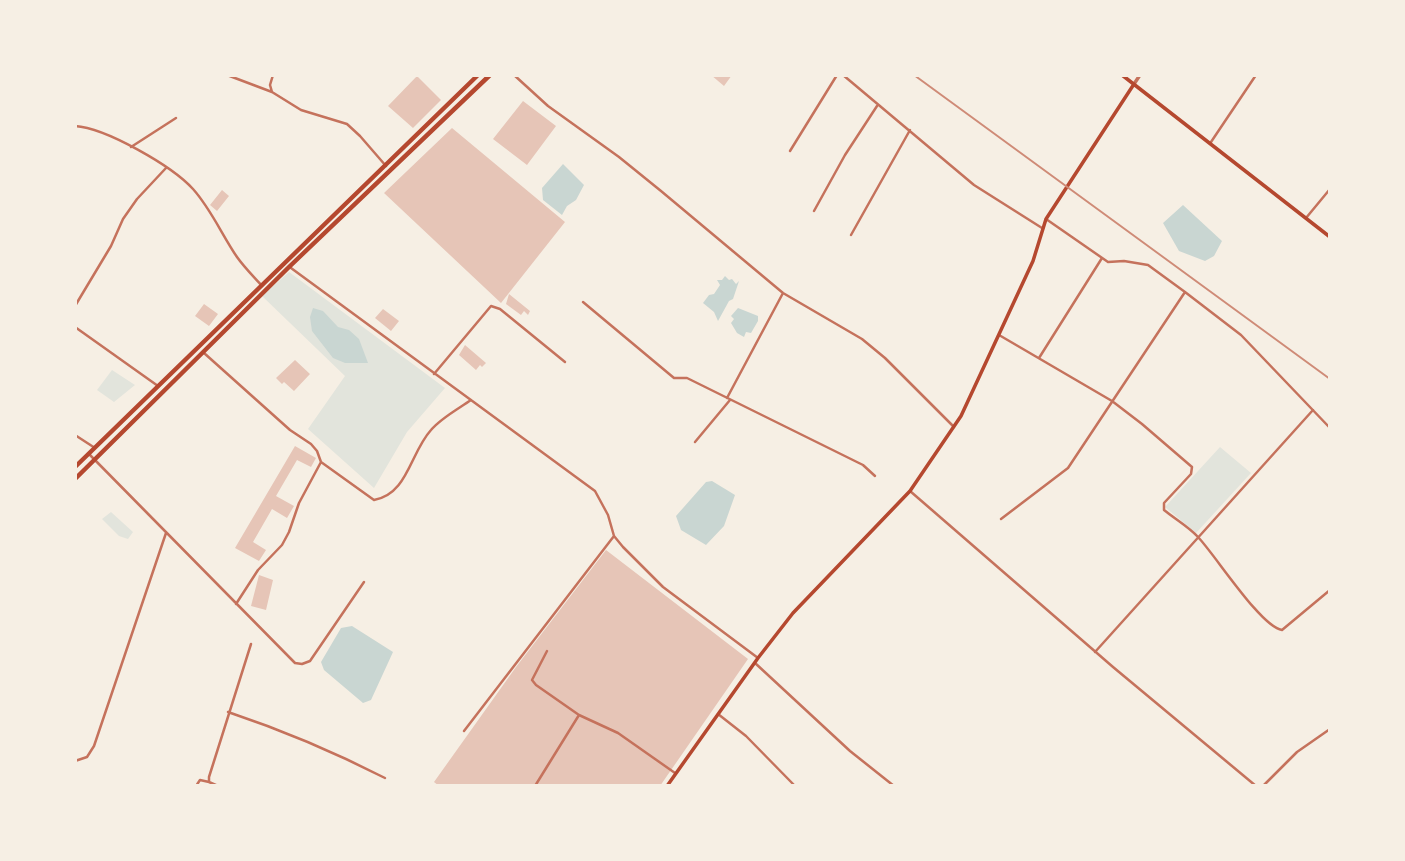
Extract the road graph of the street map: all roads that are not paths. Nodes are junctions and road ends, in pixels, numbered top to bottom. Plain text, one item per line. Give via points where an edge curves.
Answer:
1 (227, 75) edge
2 (273, 75) edge
3 (478, 75) edge
4 (490, 75) edge
5 (514, 75) edge
6 (837, 75) edge
7 (843, 75) edge
8 (1122, 75) edge
9 (1140, 75) edge
10 (1255, 75) edge
11 (1134, 84) junction
12 (272, 92) junction
13 (878, 104) junction
14 (176, 118) dead end
15 (75, 126) edge
16 (910, 130) junction
17 (1210, 143) junction
18 (131, 147) junction
19 (790, 151) dead end
20 (386, 166) junction
21 (166, 167) junction
22 (1330, 189) edge
23 (345, 210) junction
24 (814, 211) dead end
25 (1306, 218) junction
26 (1046, 219) junction
27 (1042, 228) junction
28 (851, 235) dead end
29 (1330, 237) edge
30 (1102, 258) junction
31 (287, 265) junction
32 (262, 286) junction
33 (1185, 292) junction
34 (783, 293) junction
35 (583, 302) dead end
36 (248, 303) junction
37 (75, 306) edge
38 (75, 327) edge
39 (999, 335) junction
40 (198, 348) junction
41 (203, 352) junction
42 (1039, 358) junction
43 (565, 362) dead end
44 (434, 374) junction
45 (158, 386) junction
46 (729, 399) junction
47 (471, 400) junction
48 (1111, 401) junction
49 (1313, 410) junction
50 (954, 427) junction
51 (1330, 428) edge
52 (75, 435) edge
53 (695, 442) dead end
54 (95, 448) junction
55 (89, 454) junction
56 (94, 460) junction
57 (321, 462) junction
58 (75, 467) edge
59 (876, 476) dead end
60 (75, 478) edge
61 (909, 491) junction
62 (1001, 519) dead end
63 (166, 533) junction
64 (614, 536) junction
65 (1198, 537) junction
66 (364, 582) dead end
67 (1330, 590) edge
68 (236, 604) junction
69 (251, 644) dead end
70 (547, 651) dead end
71 (1095, 652) junction
72 (756, 660) junction
73 (228, 712) junction
74 (718, 714) junction
75 (579, 715) junction
76 (1330, 729) edge
77 (464, 731) dead end
78 (75, 761) edge
79 (675, 773) junction
80 (385, 778) dead end
81 (209, 782) junction
82 (196, 786) edge
83 (218, 786) edge
84 (535, 786) edge
85 (667, 786) edge
86 (796, 786) edge
87 (894, 786) edge
88 (1256, 786) edge
89 (1263, 786) edge

1 - 12 street
2 - 12 street
3 - 20 highway
4 - 23 highway
5 - 34 street
6 - 19 street
7 - 13 street
8 - 11 main road
9 - 11 street
10 - 17 street
11 - 17 main road
11 - 26 main road
12 - 20 street via 301,110 347,124
13 - 16 street
13 - 24 street
14 - 18 street
15 - 18 street
16 - 27 street via 974,185
16 - 28 street
17 - 25 main road
18 - 21 street
20 - 23 highway
21 - 32 street via 193,189 238,259
21 - 37 street via 136,199
22 - 25 street
23 - 31 highway
25 - 29 main road
26 - 27 main road
26 - 30 street
27 - 39 main road via 1033,261
30 - 33 street via 1148,265
30 - 42 street
31 - 32 highway
31 - 36 highway
31 - 44 street
32 - 36 highway
33 - 48 street
33 - 49 street via 1241,335
34 - 46 street
34 - 50 street via 862,339
35 - 46 street via 674,377 687,378
36 - 40 highway
36 - 41 highway
38 - 45 street
39 - 42 street
39 - 50 main road
40 - 41 street
40 - 45 highway
41 - 56 highway
41 - 57 street via 311,444
42 - 48 street
43 - 44 street via 491,306
44 - 47 street
45 - 54 highway
46 - 53 street
46 - 59 street via 863,465
47 - 57 street via 431,429 406,476 387,498 374,500
47 - 64 street via 595,491
48 - 62 street via 1068,468
48 - 65 street via 1192,467 1163,507
49 - 51 street
49 - 65 street
50 - 61 main road
52 - 54 street
54 - 55 highway
55 - 56 street
55 - 58 highway
56 - 60 highway
56 - 63 street
57 - 68 street via 282,545 258,570
61 - 71 street
61 - 72 main road via 793,613
63 - 68 street
63 - 78 street via 94,747 87,757
64 - 72 street via 663,587
64 - 77 street
65 - 67 street via 1257,611 1279,631
65 - 71 street
66 - 68 street via 310,662 302,664 287,657
69 - 73 street
70 - 75 street via 532,680
71 - 88 street
72 - 74 main road
72 - 87 street via 850,751
73 - 80 street via 292,734
73 - 81 street
74 - 79 main road
74 - 86 street
75 - 79 street via 618,733
75 - 84 street
76 - 89 street via 1297,752
79 - 85 main road
81 - 82 street via 200,780
81 - 83 street

